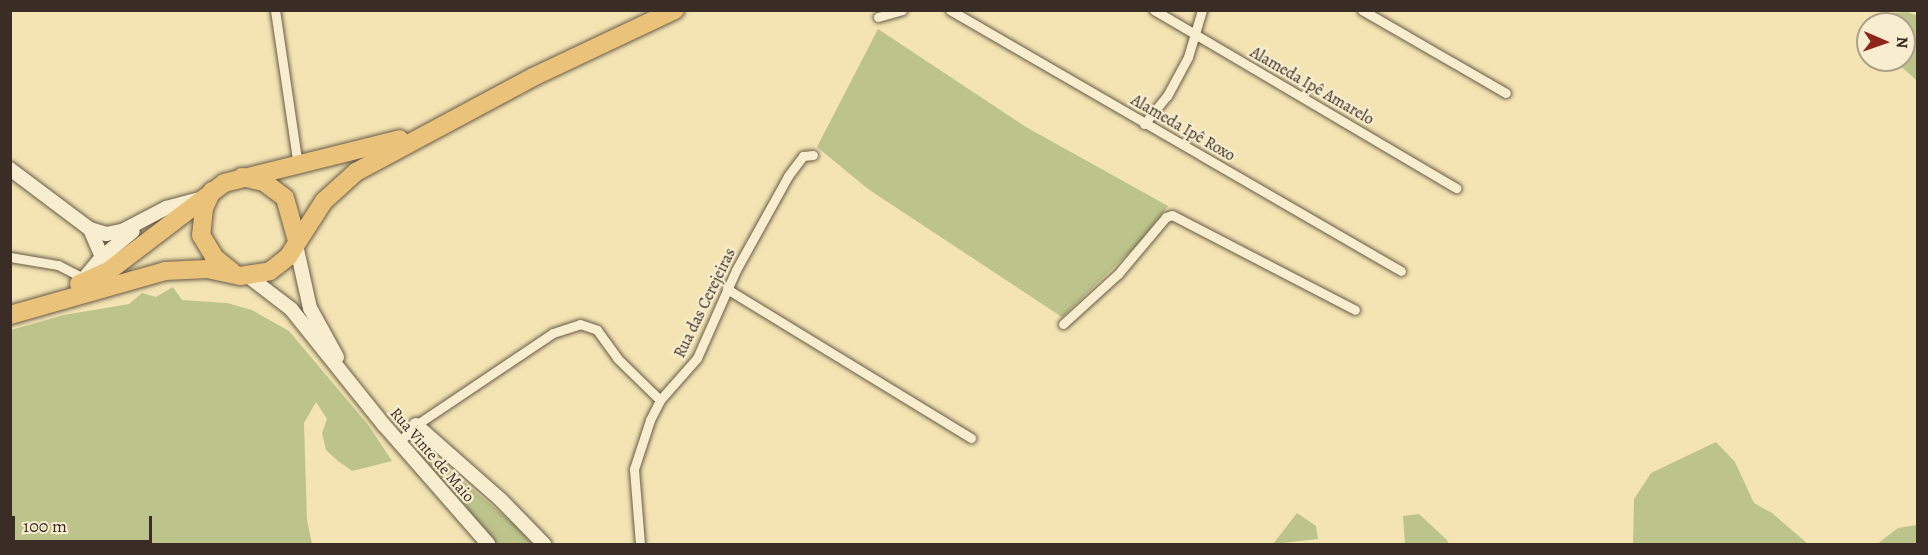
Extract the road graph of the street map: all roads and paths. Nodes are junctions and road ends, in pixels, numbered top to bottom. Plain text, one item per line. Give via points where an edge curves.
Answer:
1 (275, 10) edge
2 (675, 10) edge
3 (902, 10) edge
4 (950, 10) edge
5 (1154, 10) edge
6 (1202, 10) edge
7 (1362, 10) edge
8 (878, 17) dead end
9 (1196, 36) junction
10 (1506, 93) dead end
11 (1144, 124) junction
12 (428, 132) junction
13 (813, 155) dead end
14 (298, 165) junction
15 (10, 169) edge
16 (240, 177) junction
17 (1456, 188) dead end
18 (206, 195) junction
19 (153, 214) junction
20 (90, 229) junction
21 (296, 243) junction
22 (10, 257) edge
23 (102, 257) junction
24 (1401, 271) dead end
25 (244, 276) junction
26 (82, 281) junction
27 (727, 290) junction
28 (1355, 309) dead end
29 (10, 315) edge
30 (1063, 324) dead end
31 (352, 386) junction
32 (660, 400) junction
33 (416, 425) junction
34 (971, 438) dead end
35 (399, 442) junction
36 (488, 544) edge
37 (544, 544) edge
38 (640, 544) edge

1 - 14 street
2 - 12 highway
3 - 8 street
4 - 11 street, Alameda Ipê Roxo
5 - 9 street, Alameda Ipê Amarelo
6 - 9 street
7 - 10 street
9 - 11 street via 1167,96
9 - 17 street, Alameda Ipê Amarelo
11 - 24 street, Alameda Ipê Roxo
12 - 14 highway
12 - 21 highway via 340,186 324,201
13 - 27 street, Rua das Cerejeiras via 803,156 788,176
14 - 16 highway
15 - 20 street
16 - 18 highway
16 - 21 highway via 264,182 285,198
18 - 19 street
18 - 25 highway via 201,235 215,258
18 - 26 highway via 110,270
19 - 20 street via 115,233
19 - 23 street
20 - 23 street
21 - 25 highway via 280,264
21 - 31 street, Rua Vinte de Maio via 310,308
22 - 26 street via 58,264
23 - 26 street
25 - 29 highway via 207,269 165,271
25 - 31 street, Rua Vinte de Maio via 291,309
26 - 29 highway
27 - 32 street, Rua das Cerejeiras via 698,358
27 - 34 street
28 - 30 street via 1172,215 1166,217 1118,274
31 - 35 street, Rua Vinte de Maio
32 - 33 street via 617,358 597,330 580,324 553,333
32 - 38 street, Rua das Cerejeiras via 634,469
33 - 35 street
33 - 37 street
35 - 36 street, Rua Vinte de Maio

